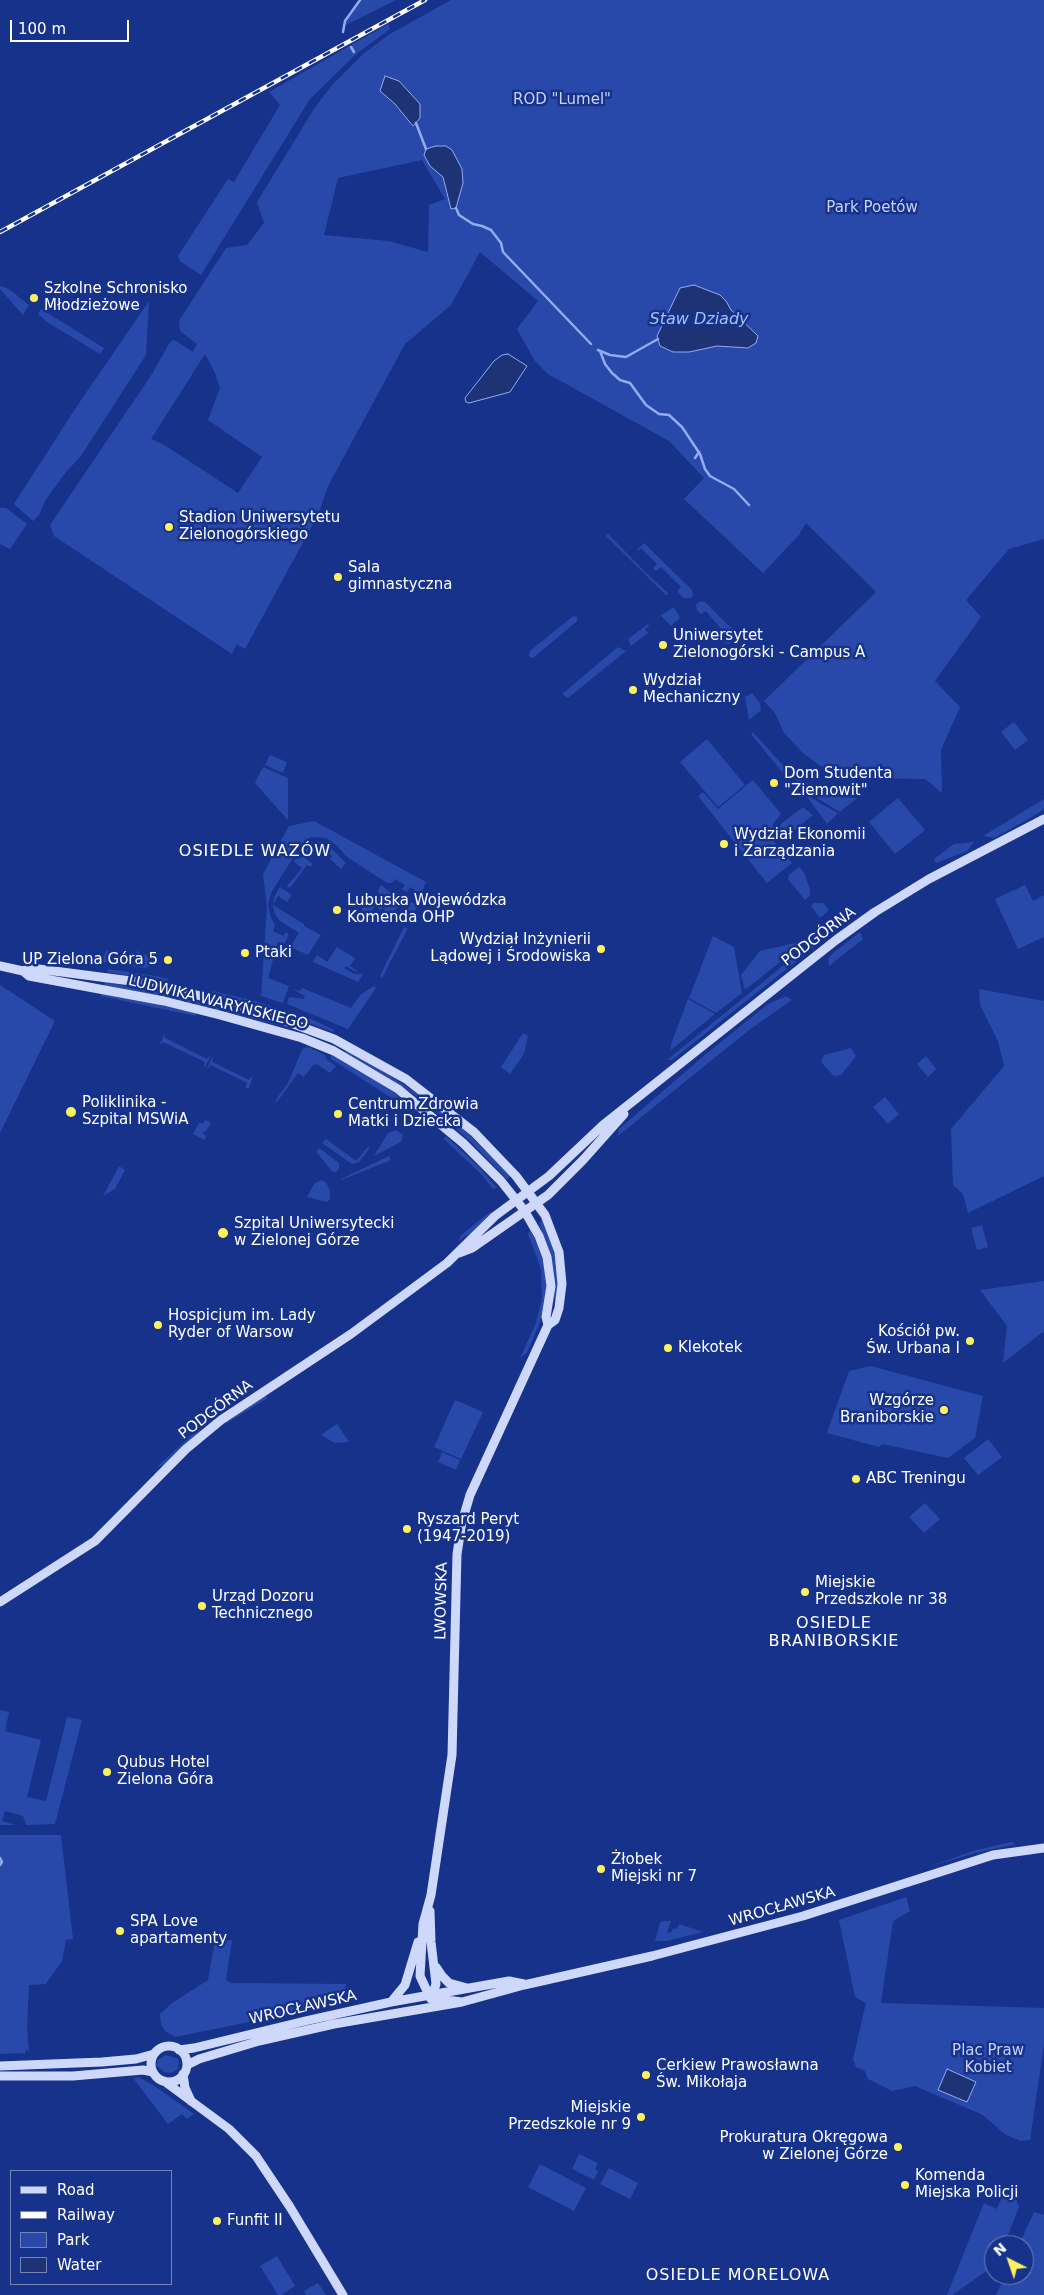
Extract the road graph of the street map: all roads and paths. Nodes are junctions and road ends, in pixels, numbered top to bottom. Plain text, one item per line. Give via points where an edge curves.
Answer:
1 (1044, 819) edge
2 (0, 966) edge
3 (23, 971) junction
4 (348, 1045) junction
5 (334, 1051) junction
6 (630, 1106) junction
7 (469, 1148) junction
8 (490, 1148) junction
9 (529, 1192) junction
10 (515, 1200) junction
11 (537, 1202) junction
12 (524, 1210) junction
13 (458, 1253) junction
14 (548, 1325) junction
15 (0, 1602) edge
16 (1044, 1848) edge
17 (431, 1895) junction
18 (423, 1924) junction
19 (434, 1961) junction
20 (524, 1984) junction
21 (469, 1988) junction
22 (433, 1995) junction
23 (391, 2002) junction
24 (462, 2002) junction
25 (422, 2011) junction
26 (179, 2050) junction
27 (154, 2054) junction
28 (187, 2065) junction
29 (0, 2066) edge
30 (152, 2072) junction
31 (183, 2074) junction
32 (0, 2076) edge
33 (164, 2082) junction
34 (196, 2107) junction
35 (343, 2295) edge

1 - 6 street, PODGÓRNA via 929,879 875,912 787,978
2 - 3 street
3 - 4 street, LUDWIKA WARYŃSKIEGO via 31,968 87,974 170,988 261,1012
3 - 5 street, LUDWIKA WARYŃSKIEGO via 29,976 164,1001 220,1015 302,1038
4 - 5 street
4 - 8 street, LUDWIKA WARYŃSKIEGO via 393,1070 431,1097
5 - 7 street, LUDWIKA WARYŃSKIEGO via 398,1088
6 - 9 street, PODGÓRNA via 603,1125
6 - 11 street, PODGÓRNA via 584,1160
7 - 8 street
7 - 10 street, LUDWIKA WARYŃSKIEGO
8 - 9 street, LUDWIKA WARYŃSKIEGO
9 - 10 street, PODGÓRNA
9 - 11 street, LUDWIKA WARYŃSKIEGO
10 - 12 street, LUDWIKA WARYŃSKIEGO
10 - 13 street, PODGÓRNA
11 - 12 street, PODGÓRNA
11 - 14 street, LWOWSKA via 551,1227 559,1252 562,1284 555,1320
12 - 13 street, PODGÓRNA via 472,1248
12 - 14 street, LWOWSKA via 539,1236 546,1257 551,1286 546,1317
13 - 15 street, PODGÓRNA via 380,1313 221,1420 186,1449 95,1541
14 - 17 street, LWOWSKA via 476,1479 462,1522 456,1572 452,1755
16 - 20 street, WROCŁAWSKA via 994,1855 757,1928 652,1956
17 - 18 street, LWOWSKA
17 - 19 street, LWOWSKA via 430,1942
18 - 22 street, LWOWSKA via 420,1976 423,1985
18 - 23 street via 408,1977 403,1989
19 - 21 street via 439,1973 449,1982
19 - 22 street, LWOWSKA via 436,1984
20 - 21 street, WROCŁAWSKA via 510,1981
20 - 24 street, WROCŁAWSKA
21 - 22 street, WROCŁAWSKA
22 - 23 street, WROCŁAWSKA
22 - 24 street, WROCŁAWSKA via 438,1999
22 - 25 street
23 - 26 street, WROCŁAWSKA
24 - 25 street, WROCŁAWSKA
25 - 28 street, WROCŁAWSKA via 361,2019 273,2037
26 - 27 street via 166,2047
26 - 28 street
27 - 29 street via 126,2060
27 - 30 street
28 - 31 street
30 - 32 street
30 - 33 street
31 - 33 street via 175,2081
31 - 34 street via 186,2091
33 - 34 street
34 - 35 street via 229,2129 256,2156

